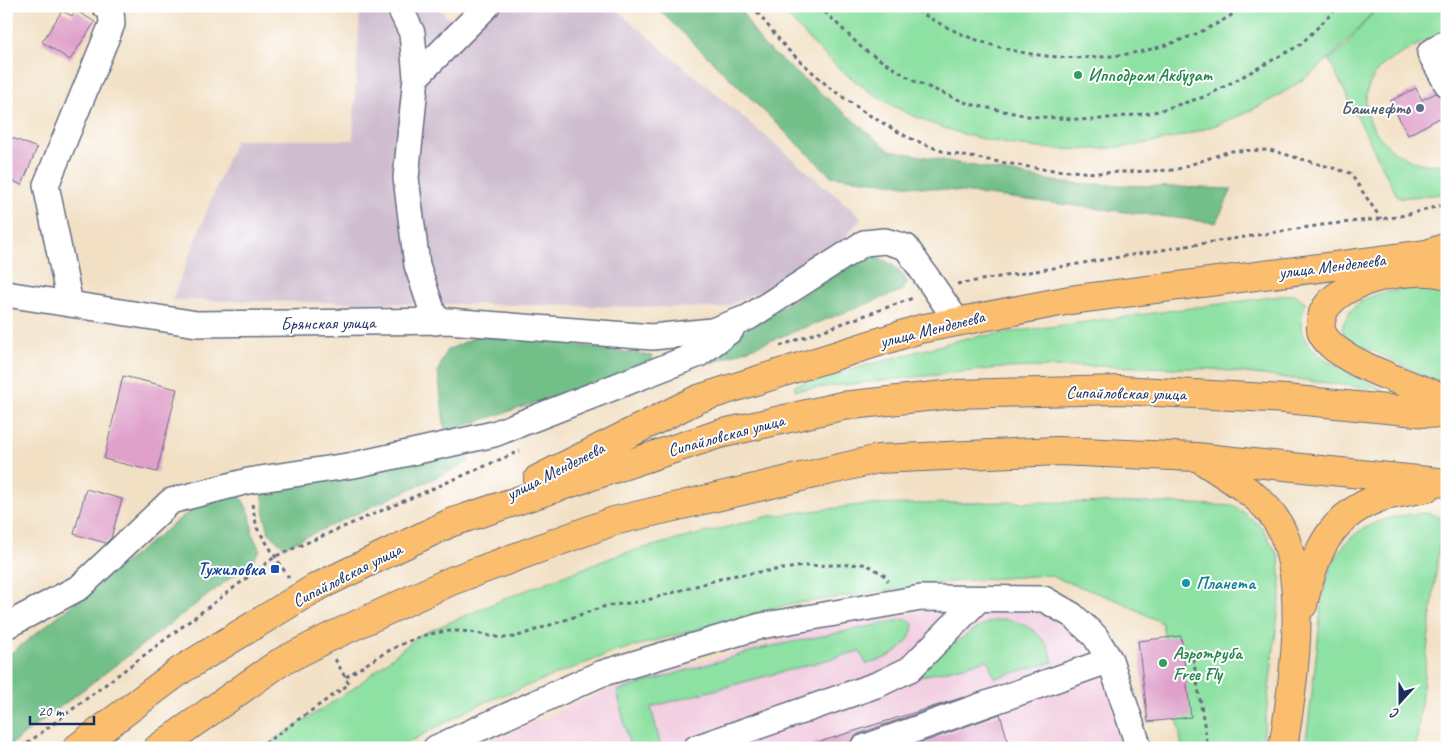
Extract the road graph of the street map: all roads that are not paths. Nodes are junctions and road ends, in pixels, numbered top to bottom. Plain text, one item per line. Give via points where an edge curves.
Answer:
1 (106, 6) edge
2 (399, 6) edge
3 (488, 6) edge
4 (1447, 42) edge
5 (416, 77) junction
6 (1447, 84) edge
7 (1447, 247) edge
8 (1447, 275) edge
9 (6, 294) edge
10 (70, 304) junction
11 (750, 317) junction
12 (957, 321) junction
13 (436, 322) junction
14 (1447, 399) edge
15 (1447, 415) edge
16 (1196, 456) junction
17 (1447, 483) edge
18 (450, 523) junction
19 (979, 599) junction
20 (6, 626) edge
21 (1295, 644) junction
22 (1110, 660) junction
23 (77, 748) edge
24 (158, 748) edge
25 (436, 748) edge
26 (696, 748) edge
27 (864, 748) edge
28 (1138, 748) edge
29 (1283, 748) edge

1 - 10 street via 112,11 112,24 46,185
2 - 5 street via 412,33
3 - 5 street
4 - 6 street via 1430,53
5 - 13 street via 406,178 417,265
7 - 12 main road, улица Менделеева via 1427,254 1070,300
8 - 14 main road via 1410,273 1372,279 1344,290 1327,304 1320,320 1322,334 1338,353
9 - 10 street, Брянская улица
10 - 13 street, Брянская улица via 197,324
11 - 12 street via 864,243 885,241 906,247
11 - 13 street, Брянская улица via 712,331 652,337
11 - 20 street via 699,354 494,434 354,465 248,481 171,501 80,587
12 - 18 main road, улица Менделеева via 920,329 698,399
15 - 18 main road, Сипайловская улица via 1286,399 1119,390 954,394 842,406 719,434
16 - 17 main road
16 - 21 main road via 1271,512 1285,537 1294,565
16 - 24 main road via 1058,451 878,459 614,521 451,581 330,637 279,663
17 - 21 main road via 1377,499 1341,519 1328,533 1320,552 1308,586
18 - 23 main road, Сипайловская улица via 315,588 181,670
19 - 22 street via 1044,599 1072,615 1095,636
19 - 25 street via 921,598 761,626 600,674
19 - 26 street via 910,669 879,684
21 - 29 main road
22 - 27 street
22 - 28 street

